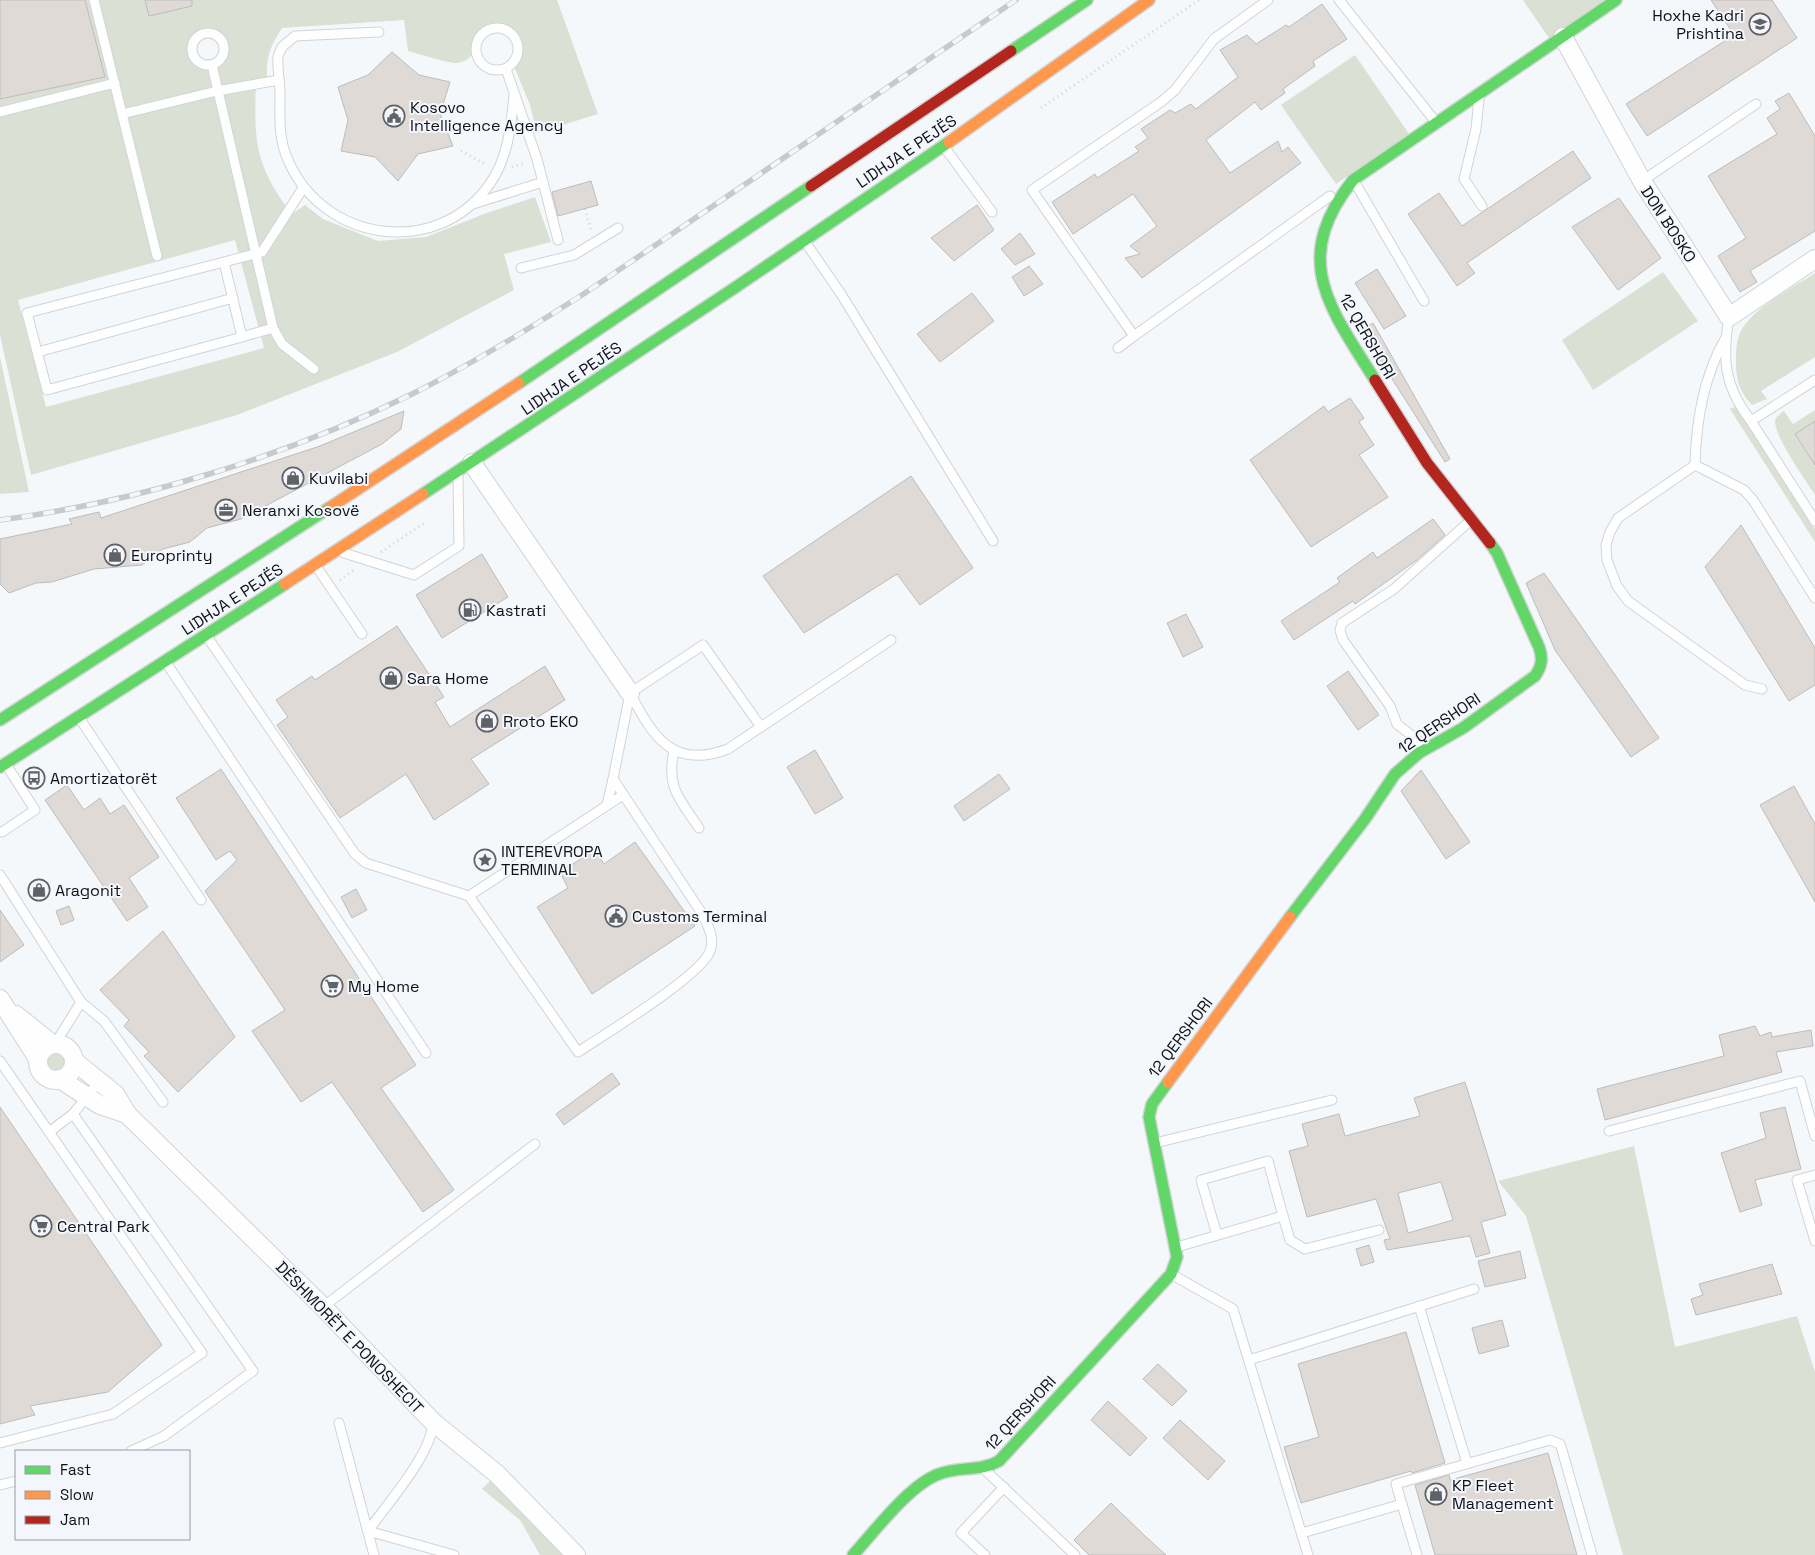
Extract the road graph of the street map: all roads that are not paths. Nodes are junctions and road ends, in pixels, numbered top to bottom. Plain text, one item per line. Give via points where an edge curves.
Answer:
1 (94, 0) edge
2 (1087, 0) edge
3 (1149, 0) edge
4 (1268, 0) edge
5 (1339, 0) edge
6 (1616, 0) edge
7 (379, 32) dead end
8 (1563, 37) junction
9 (212, 65) dead end
10 (506, 69) junction
11 (278, 80) junction
12 (115, 84) junction
13 (217, 91) junction
14 (1480, 94) junction
15 (514, 95) junction
16 (1756, 104) dead end
17 (0, 112) edge
18 (122, 114) junction
19 (1437, 123) junction
20 (943, 146) junction
21 (1353, 180) junction
22 (1642, 181) junction
23 (543, 182) junction
24 (303, 188) junction
25 (472, 204) junction
26 (1482, 206) dead end
27 (992, 212) dead end
28 (618, 228) dead end
29 (558, 240) dead end
30 (804, 240) junction
31 (256, 253) junction
32 (157, 256) dead end
33 (1815, 258) edge
34 (224, 262) junction
35 (521, 268) dead end
36 (233, 298) junction
37 (1424, 301) dead end
38 (1729, 317) junction
39 (273, 328) junction
40 (1134, 336) junction
41 (242, 337) junction
42 (1725, 339) junction
43 (1118, 348) dead end
44 (38, 352) junction
45 (314, 369) dead end
46 (1815, 380) edge
47 (1751, 421) junction
48 (1695, 464) junction
49 (465, 468) junction
50 (1472, 519) junction
51 (1815, 521) edge
52 (993, 541) dead end
53 (337, 551) junction
54 (316, 565) junction
55 (1815, 598) edge
56 (362, 634) dead end
57 (206, 636) junction
58 (891, 640) dead end
59 (166, 662) junction
60 (1762, 689) dead end
61 (630, 693) junction
62 (78, 717) junction
63 (0, 720) edge
64 (761, 727) junction
65 (1428, 748) junction
66 (674, 750) junction
67 (3, 765) edge
68 (613, 779) junction
69 (623, 795) junction
70 (607, 805) junction
71 (699, 828) dead end
72 (2, 832) dead end
73 (0, 875) edge
74 (469, 896) junction
75 (201, 900) dead end
76 (81, 1002) junction
77 (3, 1003) edge
78 (53, 1044) junction
79 (426, 1053) dead end
80 (38, 1060) junction
81 (0, 1061) edge
82 (74, 1061) junction
83 (60, 1080) junction
84 (100, 1080) junction
85 (87, 1096) junction
86 (1332, 1100) dead end
87 (163, 1102) dead end
88 (73, 1114) junction
89 (128, 1114) junction
90 (1609, 1131) dead end
91 (49, 1132) junction
92 (1815, 1136) edge
93 (1154, 1143) junction
94 (535, 1144) dead end
95 (1815, 1175) edge
96 (1283, 1216) junction
97 (1379, 1230) dead end
98 (1216, 1235) junction
99 (1815, 1241) edge
100 (1175, 1247) junction
101 (1171, 1274) junction
102 (1474, 1289) dead end
103 (1419, 1306) junction
104 (323, 1307) junction
105 (1249, 1360) junction
106 (433, 1422) junction
107 (339, 1423) dead end
108 (0, 1444) edge
109 (133, 1450) edge
110 (1467, 1463) junction
111 (983, 1468) junction
112 (15, 1481) edge
113 (0, 1485) edge
114 (1004, 1487) junction
115 (1402, 1504) junction
116 (368, 1531) junction
117 (1302, 1533) junction
118 (374, 1555) edge
119 (454, 1555) edge
120 (576, 1555) edge
121 (853, 1555) edge
122 (985, 1555) edge
123 (1075, 1555) edge
124 (1308, 1555) edge
125 (1417, 1555) edge
126 (1592, 1555) edge

1 - 12 lane
2 - 63 main road, LIDHJA E PEJËS via 449,431
3 - 20 main road, LIDHJA E PEJËS
4 - 40 lane via 1214,39 1175,90 1161,102 1032,190
5 - 19 lane
6 - 8 main road, 12 QERSHORI
7 - 11 lane via 294,36 278,56
8 - 14 main road, 12 QERSHORI
8 - 22 street, DON BOSKO
9 - 13 lane
10 - 10 lane via 486,67 478,57 479,38 490,30 502,28 518,43 517,58
10 - 15 lane
11 - 13 lane
11 - 24 lane via 282,145
12 - 17 lane
12 - 18 lane
13 - 18 lane
13 - 31 lane
14 - 19 main road, 12 QERSHORI
14 - 26 lane via 1476,130 1464,179
15 - 23 lane
15 - 25 lane via 509,137 499,168
16 - 22 lane
18 - 32 lane
19 - 21 main road, 12 QERSHORI
20 - 27 lane
20 - 30 main road, LIDHJA E PEJËS
21 - 37 lane
21 - 40 lane
21 - 50 main road, 12 QERSHORI via 1335,202 1323,231 1320,267 1324,290 1341,327 1427,463
22 - 38 street, DON BOSKO
23 - 25 lane
23 - 29 lane
24 - 25 lane via 337,217 368,229 388,232 411,232 434,226 455,218
24 - 31 lane via 262,252
28 - 35 lane via 574,255
30 - 49 main road, LIDHJA E PEJËS
30 - 52 lane via 841,294
31 - 34 lane
31 - 39 lane
33 - 38 street
34 - 36 lane
34 - 44 lane via 27,313
36 - 41 lane
36 - 44 lane
38 - 42 lane
39 - 41 lane
39 - 45 lane via 282,344
40 - 43 lane
41 - 44 lane via 47,390
42 - 47 lane via 1724,356 1729,383 1738,404
42 - 48 lane via 1710,370
46 - 47 lane
47 - 51 lane
48 - 55 lane via 1744,490 1753,500
48 - 60 lane via 1618,518 1606,545 1610,573 1628,602 1745,685
49 - 53 main road, LIDHJA E PEJËS
49 - 53 lane via 459,546 414,575
49 - 61 street
50 - 65 main road, 12 QERSHORI via 1509,576 1543,657 1542,667 1535,676 1462,728
50 - 65 lane via 1394,589 1342,623 1340,630 1343,640 1390,706 1397,724
53 - 54 main road, LIDHJA E PEJËS
54 - 56 lane
54 - 57 main road, LIDHJA E PEJËS
57 - 59 main road, LIDHJA E PEJËS
57 - 74 lane via 354,854 366,863
58 - 64 lane
59 - 62 main road, LIDHJA E PEJËS
59 - 79 lane
61 - 64 lane via 703,645
61 - 66 lane via 653,733 665,746
61 - 68 lane
62 - 67 main road, LIDHJA E PEJËS
62 - 75 lane
64 - 66 lane via 728,749 714,754 698,756
65 - 93 main road, 12 QERSHORI via 1395,774 1360,826 1168,1080 1152,1104 1148,1117
66 - 71 lane via 670,780
67 - 72 lane via 35,810
68 - 69 lane
68 - 70 lane
69 - 70 lane
69 - 74 lane via 703,915 712,938 711,950 697,970 578,1052
70 - 74 lane
73 - 76 lane
76 - 78 lane
76 - 87 lane via 104,1021
77 - 78 street, DËSHMORËT E PONOSHECIT
77 - 80 street, DËSHMORËT E PONOSHECIT
78 - 80 street via 42,1050
78 - 82 street, DËSHMORËT E PONOSHECIT via 61,1044 71,1050
80 - 83 street, DËSHMORËT E PONOSHECIT via 45,1076
81 - 91 lane
82 - 83 street via 71,1073
82 - 84 street, DËSHMORËT E PONOSHECIT
83 - 85 street, DËSHMORËT E PONOSHECIT
84 - 85 lane
84 - 89 street, DËSHMORËT E PONOSHECIT via 115,1094
85 - 88 lane
85 - 89 street, DËSHMORËT E PONOSHECIT via 100,1105
86 - 93 lane
88 - 91 lane
88 - 109 lane via 252,1371 164,1436
89 - 104 street, DËSHMORËT E PONOSHECIT
90 - 92 lane via 1800,1081
91 - 108 lane via 202,1353 113,1414
93 - 100 main road, 12 QERSHORI
94 - 104 lane
95 - 99 lane via 1797,1180
96 - 97 lane via 1290,1240 1305,1249
96 - 98 lane
96 - 98 lane via 1268,1161 1201,1180
98 - 100 lane
100 - 101 main road, 12 QERSHORI via 1176,1266
101 - 105 lane via 1234,1309
101 - 111 main road, 12 QERSHORI via 1005,1456 992,1466
102 - 103 lane
103 - 105 lane
103 - 110 lane
104 - 106 street, DËSHMORËT E PONOSHECIT
105 - 117 lane
106 - 116 lane via 428,1444 418,1461
106 - 120 street, DËSHMORËT E PONOSHECIT via 497,1474
107 - 116 lane
110 - 115 lane via 1396,1484
110 - 126 lane via 1544,1441 1556,1441 1562,1450
111 - 114 lane
111 - 121 main road, 12 QERSHORI via 956,1469 928,1478
112 - 113 lane
114 - 122 lane via 961,1533
114 - 123 lane
115 - 117 lane
115 - 125 lane
116 - 118 lane
116 - 119 lane
117 - 124 lane

